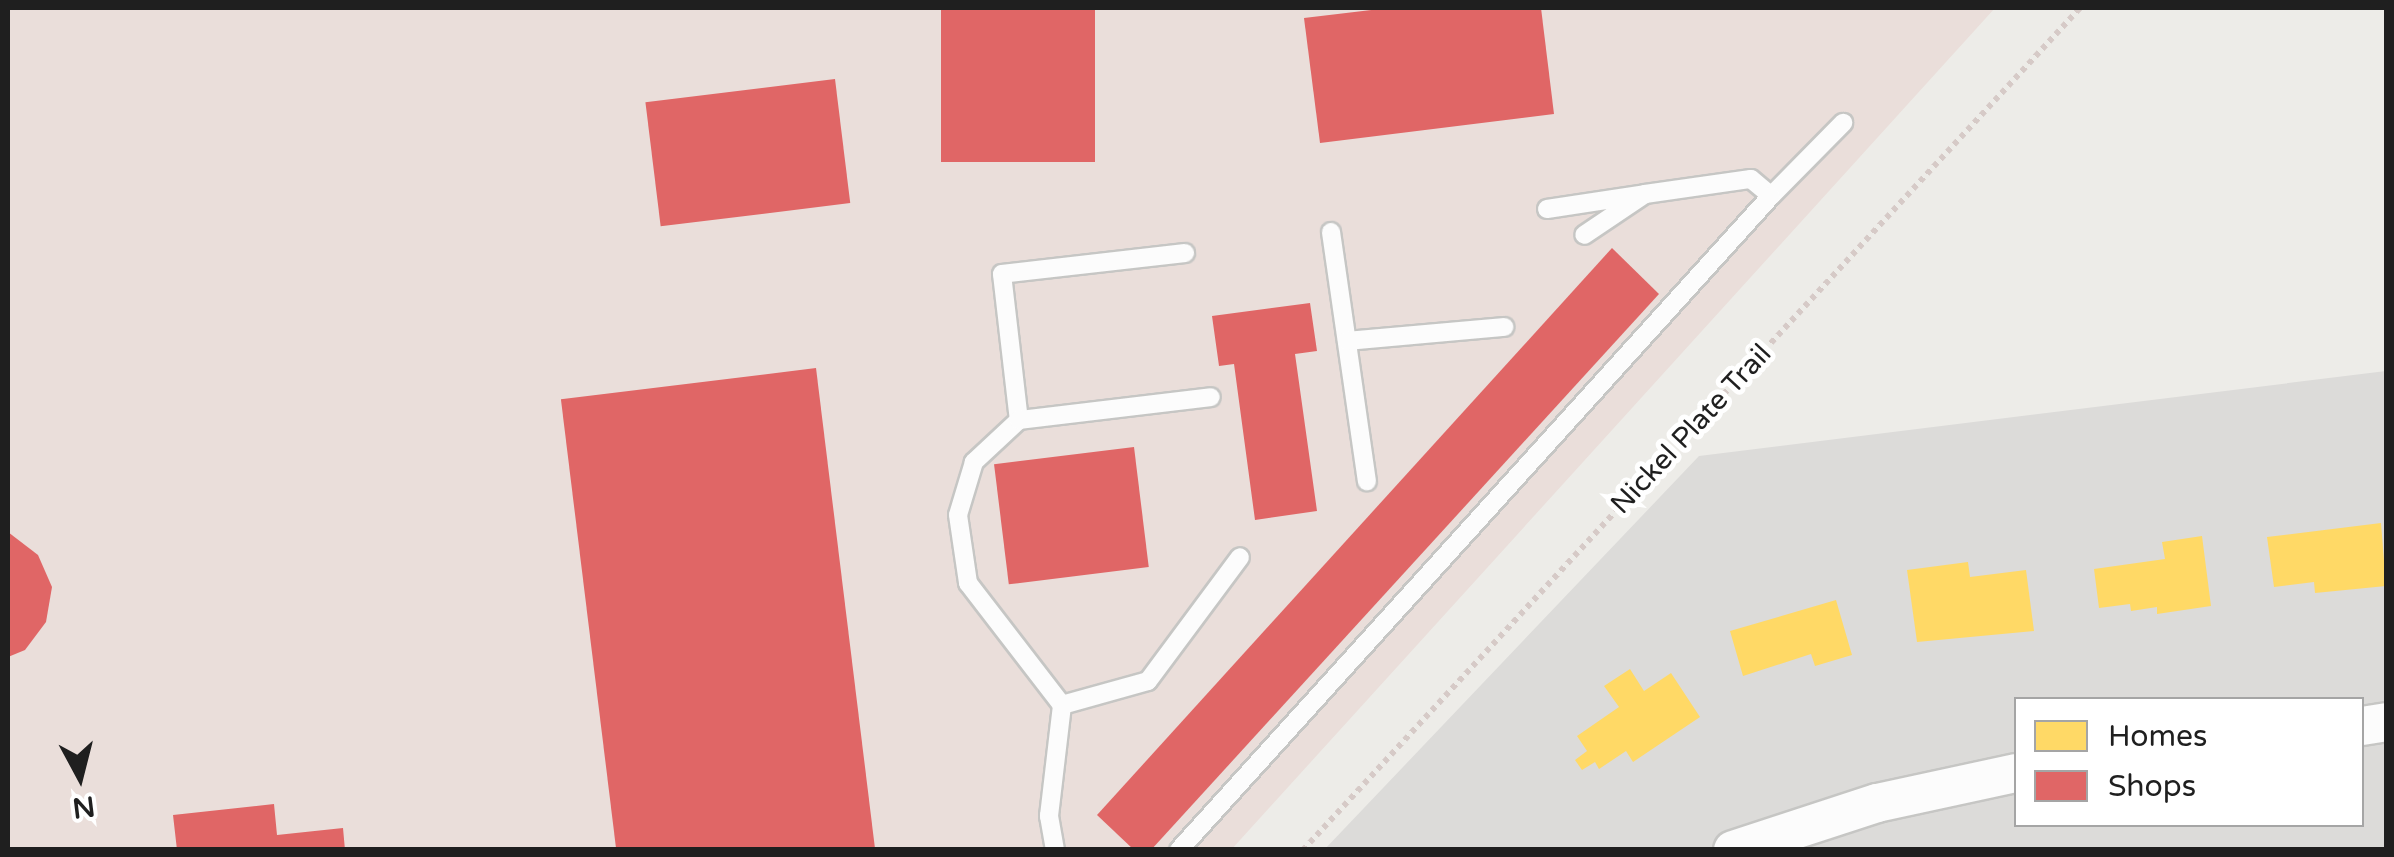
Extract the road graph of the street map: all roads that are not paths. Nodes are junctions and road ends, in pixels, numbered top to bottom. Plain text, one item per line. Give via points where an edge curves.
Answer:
1 (1843, 124) dead end
2 (1645, 194) junction
3 (1770, 196) junction
4 (1547, 208) dead end
5 (1331, 232) dead end
6 (1584, 235) dead end
7 (1186, 253) dead end
8 (1504, 326) dead end
9 (1347, 341) junction
10 (1211, 397) dead end
11 (1018, 420) junction
12 (1368, 482) dead end
13 (1240, 558) dead end
14 (1062, 705) junction
15 (2014, 774) edge
16 (1055, 850) edge
17 (1179, 850) edge
18 (1732, 850) edge

1 - 3 lane
2 - 3 lane via 1751,179
2 - 4 lane
2 - 6 lane
3 - 17 lane
5 - 9 lane
7 - 11 lane via 1002,274
8 - 9 lane
9 - 12 lane
10 - 11 lane
11 - 14 lane via 974,462 958,516 968,583
13 - 14 lane via 1148,681
14 - 16 lane via 1049,816
15 - 18 street via 1876,803

